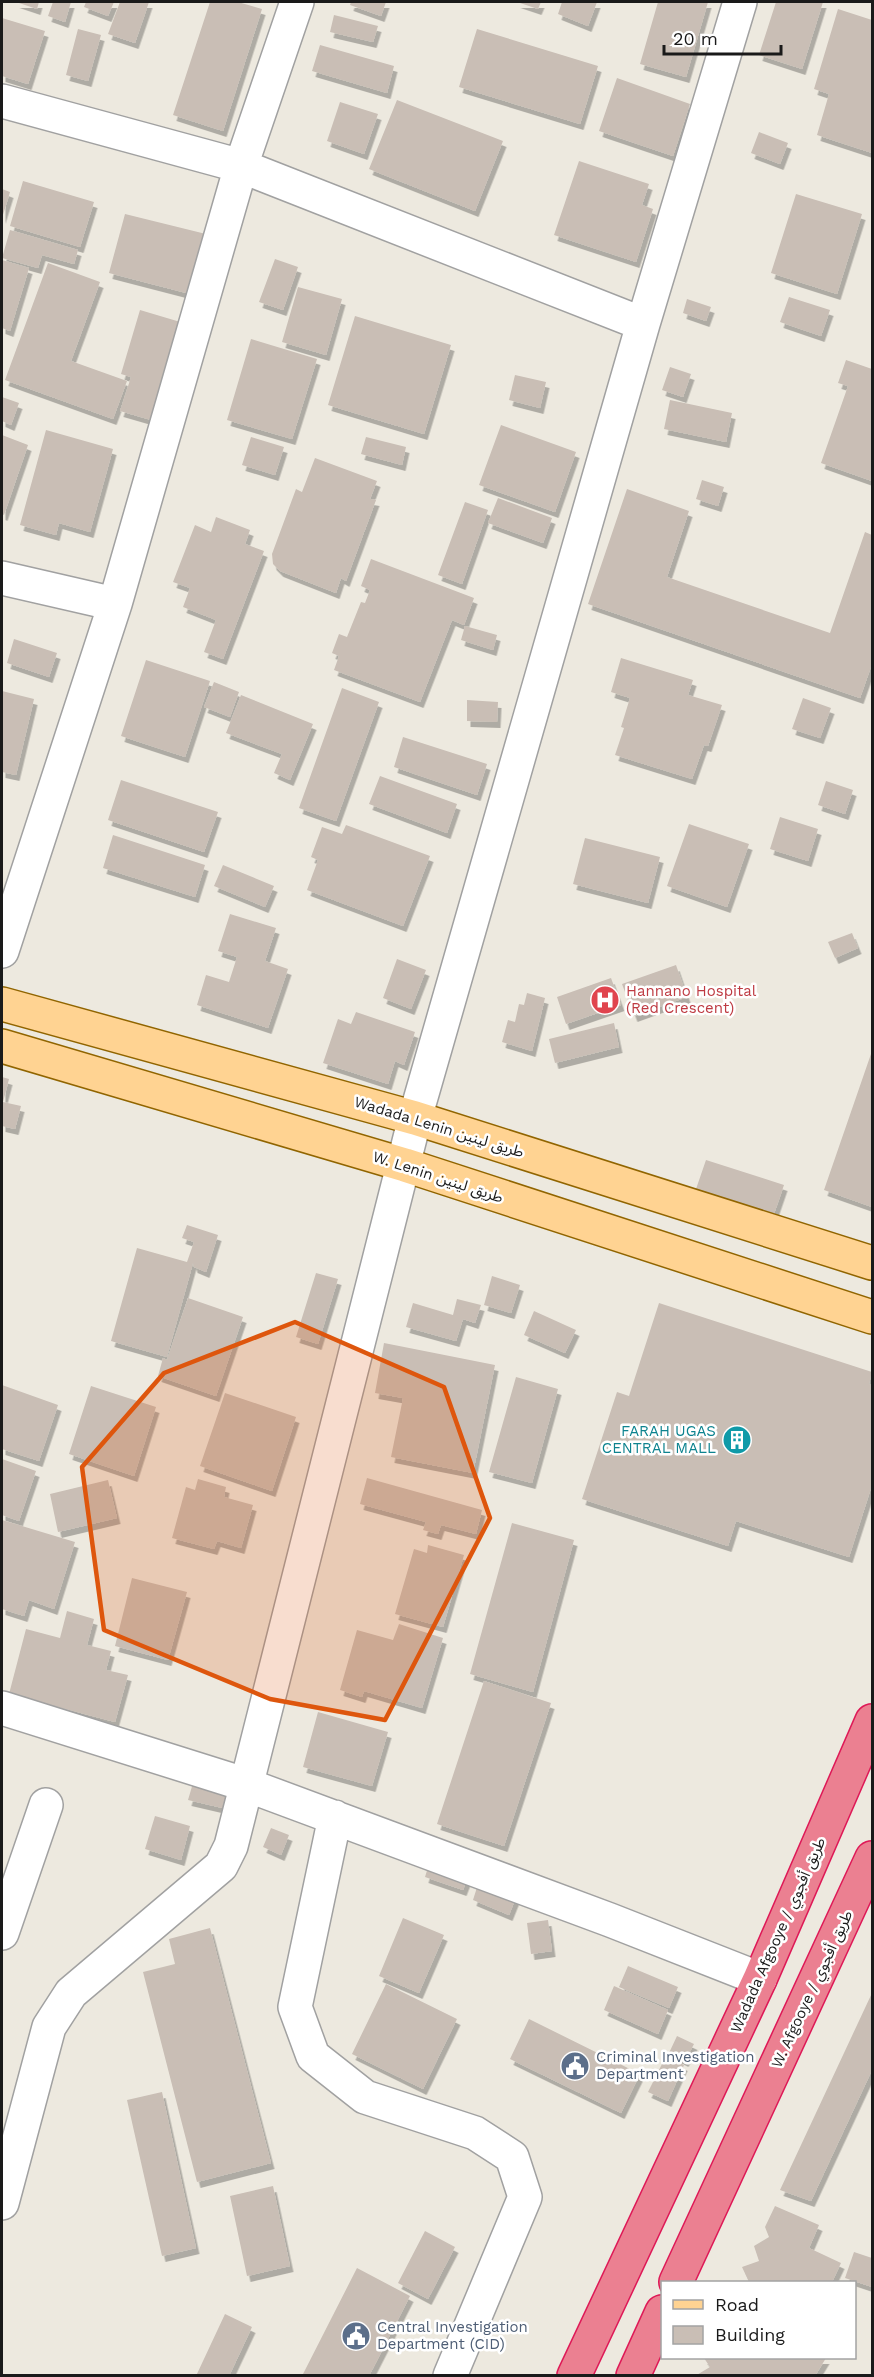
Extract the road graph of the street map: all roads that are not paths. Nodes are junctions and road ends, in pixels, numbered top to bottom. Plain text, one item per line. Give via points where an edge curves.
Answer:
1 (297, 2) edge
2 (740, 2) edge
3 (2, 101) edge
4 (241, 166) junction
5 (643, 324) junction
6 (2, 578) edge
7 (115, 604) junction
8 (2, 951) edge
9 (2, 1004) edge
10 (2, 1046) edge
11 (415, 1118) junction
12 (405, 1165) junction
13 (873, 1263) edge
14 (873, 1317) edge
15 (2, 1708) edge
16 (873, 1721) edge
17 (247, 1785) junction
18 (46, 1805) dead end
19 (335, 1817) junction
20 (873, 1858) edge
21 (2, 1933) edge
22 (760, 1979) junction
23 (2, 2203) edge
24 (677, 2281) edge
25 (661, 2316) edge
26 (450, 2376) edge
27 (574, 2376) edge
28 (633, 2376) edge

1 - 4 street
2 - 5 street
3 - 4 street
4 - 5 street
4 - 7 street
5 - 11 street
6 - 7 street
7 - 8 street
9 - 11 main road, Wadada Lenin طريق لينين
10 - 12 main road, W. Lenin طريق لينين
11 - 12 street
11 - 13 main road, Wadada Lenin طريق لينين
12 - 14 main road, W. Lenin طريق لينين
12 - 17 street
15 - 17 street
16 - 22 highway, Wadada Afgooye / طريق أفجوي
17 - 19 street
17 - 23 street via 231,1846 221,1866 71,1993 58,2010 49,2027
18 - 21 street
19 - 22 street
19 - 26 street via 295,2007 313,2056 365,2097 475,2133 512,2157 525,2197
20 - 24 highway, W. Afgooye / طريق أفجوي
22 - 27 highway, Wadada Afgooye / طريق أفجوي
25 - 28 highway

